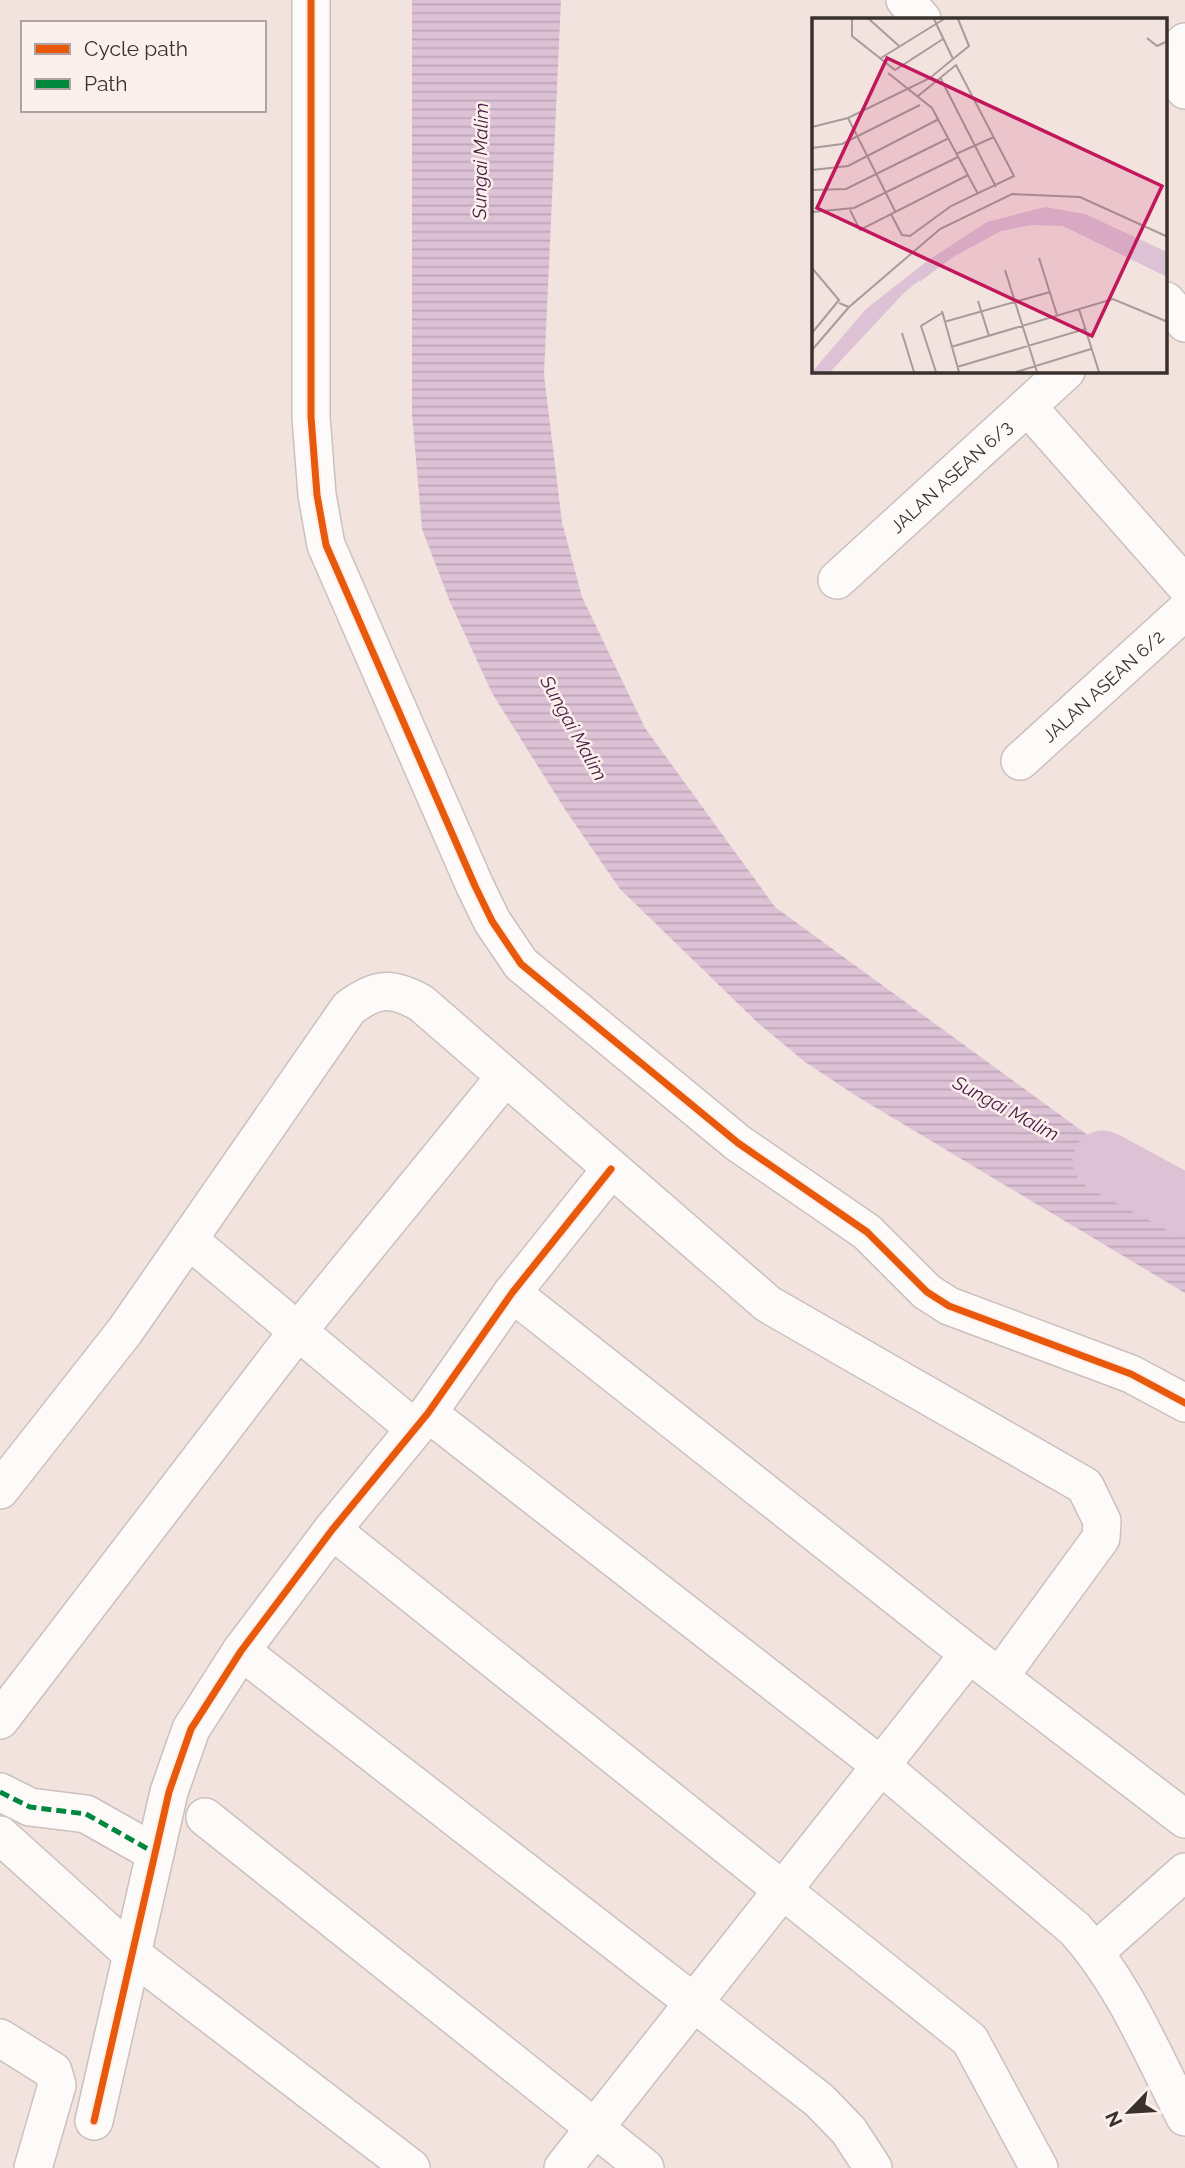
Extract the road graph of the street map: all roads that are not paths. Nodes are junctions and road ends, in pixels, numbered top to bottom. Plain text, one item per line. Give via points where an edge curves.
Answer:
1 (312, 0) edge
2 (905, 0) edge
3 (921, 18) edge
4 (1185, 42) edge
5 (1168, 58) edge
6 (1168, 70) edge
7 (1185, 90) edge
8 (1168, 303) edge
9 (1185, 323) edge
10 (1064, 373) edge
11 (1028, 407) junction
12 (837, 580) dead end
13 (1185, 585) edge
14 (1185, 611) edge
15 (1020, 761) dead end
16 (505, 1077) junction
17 (611, 1169) junction
18 (189, 1240) junction
19 (512, 1293) junction
20 (298, 1331) junction
21 (1185, 1403) edge
22 (421, 1421) junction
23 (0, 1490) edge
24 (332, 1530) junction
25 (241, 1651) junction
26 (969, 1654) junction
27 (1000, 1676) junction
28 (0, 1720) edge
29 (880, 1765) junction
30 (0, 1792) edge
31 (205, 1816) dead end
32 (1185, 1819) edge
33 (0, 1835) edge
34 (155, 1853) junction
35 (1185, 1872) edge
36 (783, 1891) junction
37 (1095, 1951) junction
38 (132, 1955) junction
39 (693, 2004) junction
40 (0, 2038) edge
41 (1185, 2116) edge
42 (94, 2121) dead end
43 (594, 2130) junction
44 (33, 2168) edge
45 (411, 2168) edge
46 (563, 2168) edge
47 (645, 2168) edge
48 (873, 2168) edge
49 (1039, 2168) edge

1 - 21 street via 312,417 317,495 326,545 475,886 507,946 521,964 738,1143 867,1232 927,1292 949,1306 1131,1374
2 - 3 street
4 - 5 street
6 - 7 street
8 - 9 street
10 - 11 street, JALAN ASEAN 6/3
11 - 12 street, JALAN ASEAN 6/3
11 - 13 street
14 - 15 street, JALAN ASEAN 6/2
16 - 17 street
16 - 18 street via 421,1003 405,994 383,991 367,995 349,1008
16 - 20 street
17 - 19 street
17 - 27 street via 768,1304 1085,1486 1102,1521 1101,1538
18 - 20 street
18 - 23 street via 125,1331
19 - 22 street
19 - 26 street
20 - 22 street
20 - 28 street
22 - 24 street
22 - 29 street
24 - 25 street
24 - 36 street
25 - 34 street via 191,1729
25 - 39 street
26 - 27 street
26 - 29 street
27 - 32 street
29 - 36 street
29 - 37 street via 1067,1922
30 - 34 street via 30,1807 86,1814
31 - 43 street
33 - 38 street
34 - 38 street
35 - 37 street
36 - 39 street
36 - 49 street via 970,2040
37 - 41 street
38 - 42 street
38 - 45 street
39 - 43 street
39 - 48 street via 819,2100 849,2131
40 - 44 street via 53,2071 57,2085
43 - 46 street
43 - 47 street

